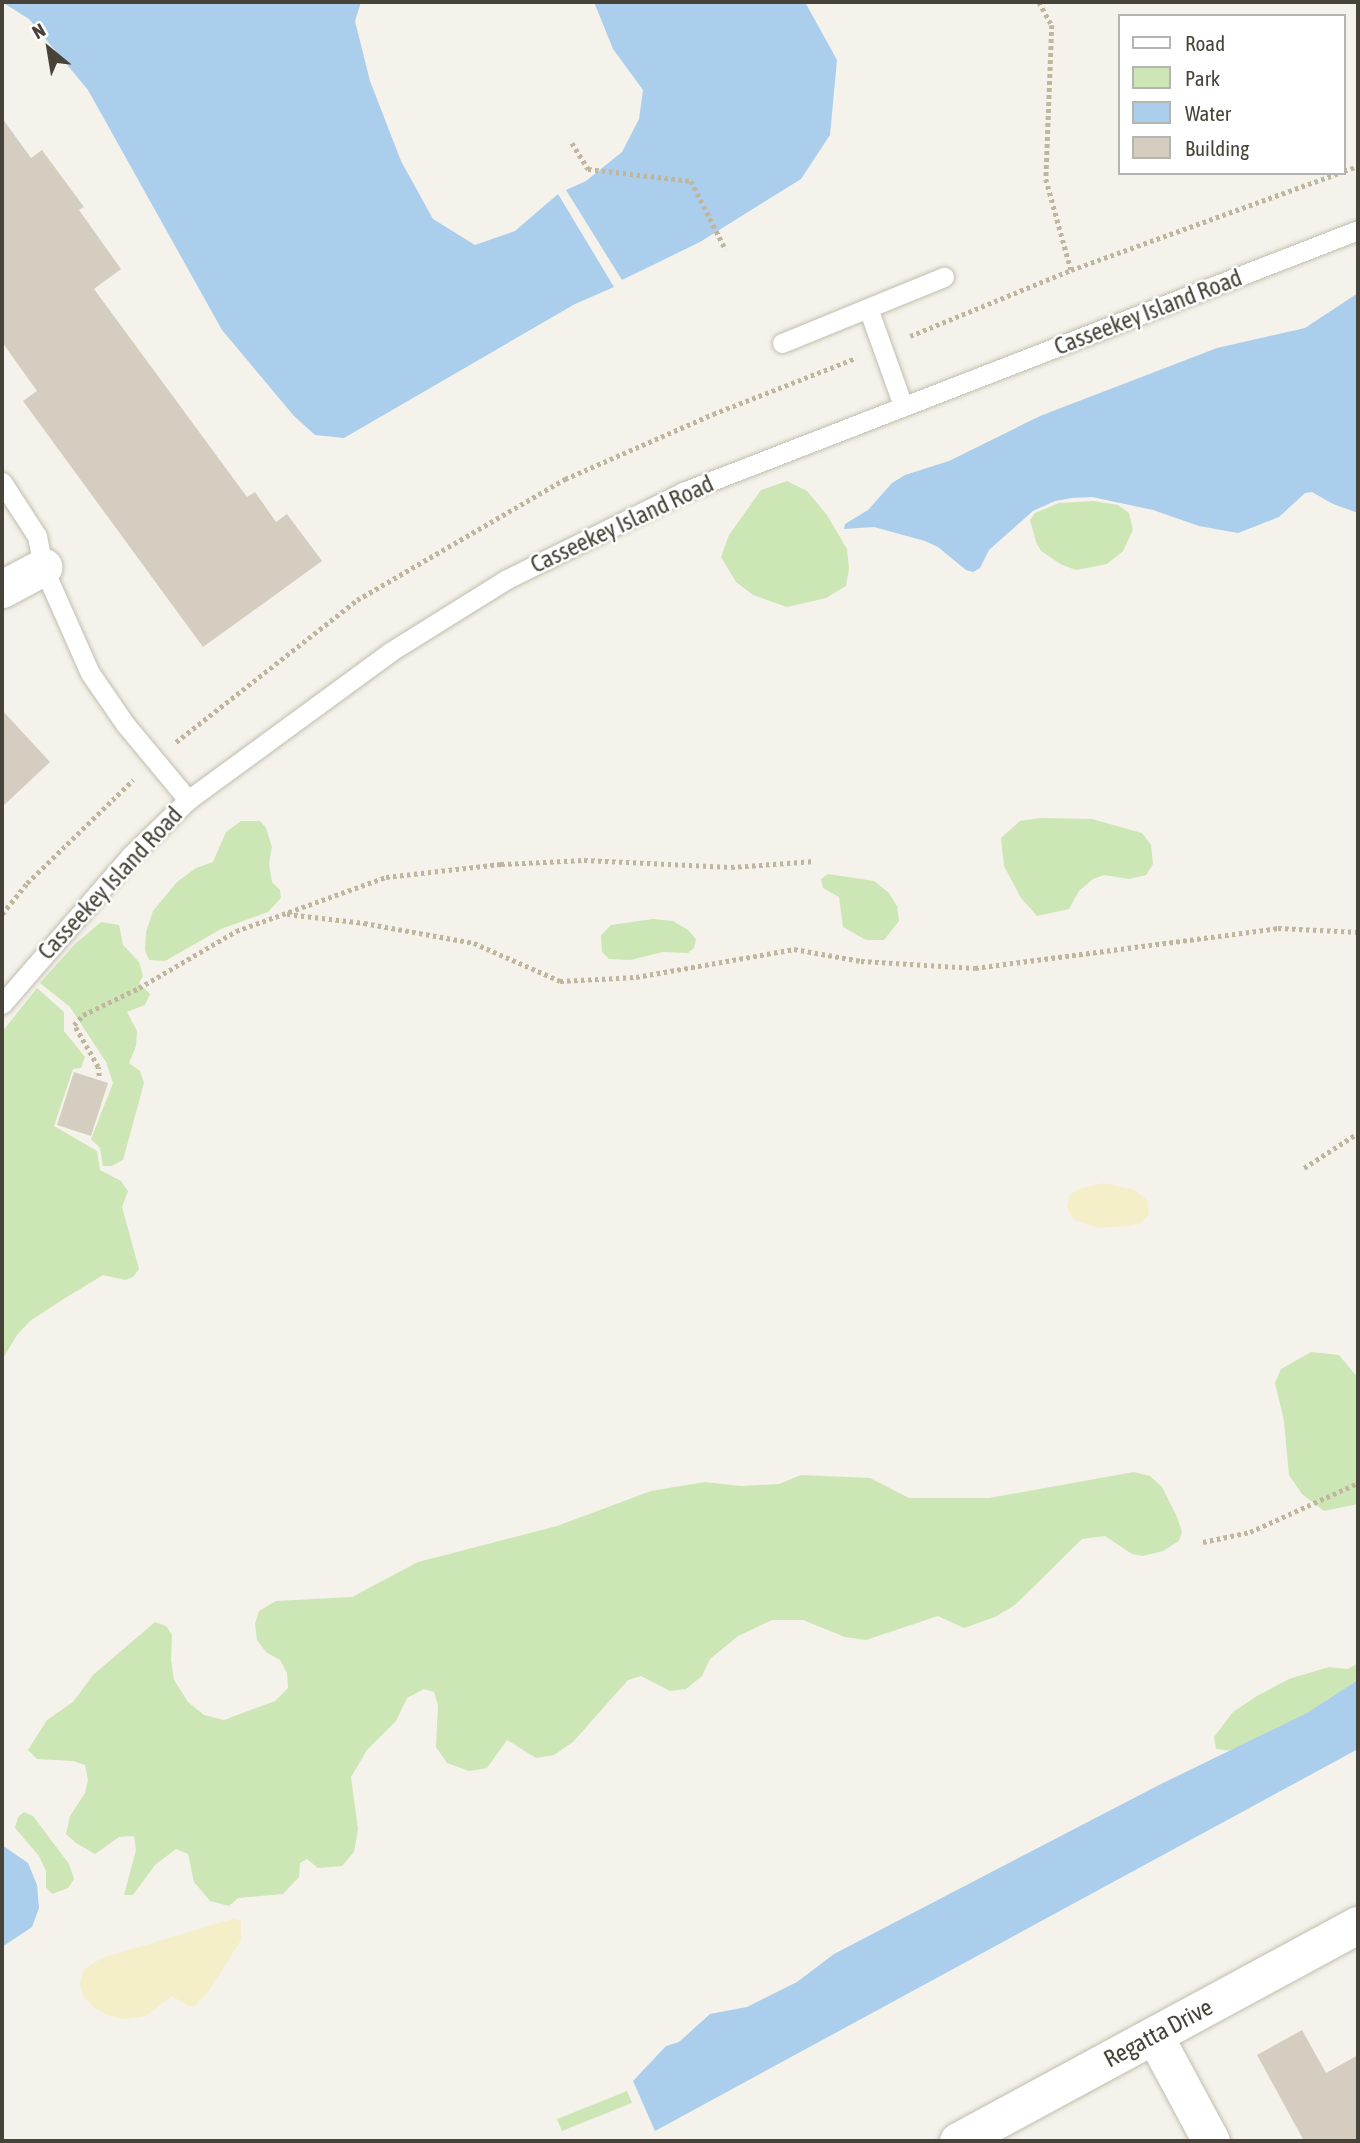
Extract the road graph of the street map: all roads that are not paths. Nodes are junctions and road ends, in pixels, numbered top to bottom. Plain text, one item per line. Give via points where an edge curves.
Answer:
1 (1358, 230) edge
2 (944, 277) dead end
3 (868, 308) junction
4 (782, 343) dead end
5 (903, 406) junction
6 (2, 482) edge
7 (43, 567) junction
8 (2, 589) edge
9 (188, 800) junction
10 (2, 1003) edge
11 (1358, 1925) edge
12 (1154, 2035) junction
13 (958, 2141) edge
14 (1211, 2141) edge

1 - 5 lane, Casseekey Island Road
2 - 3 lane
3 - 4 lane
3 - 5 lane
5 - 9 lane, Casseekey Island Road via 683,492 507,579 390,652
6 - 7 lane via 37,536
7 - 8 street
7 - 9 lane via 90,673
9 - 10 lane, Casseekey Island Road via 130,856
11 - 12 street, Regatta Drive
12 - 13 street, Regatta Drive
12 - 14 street

